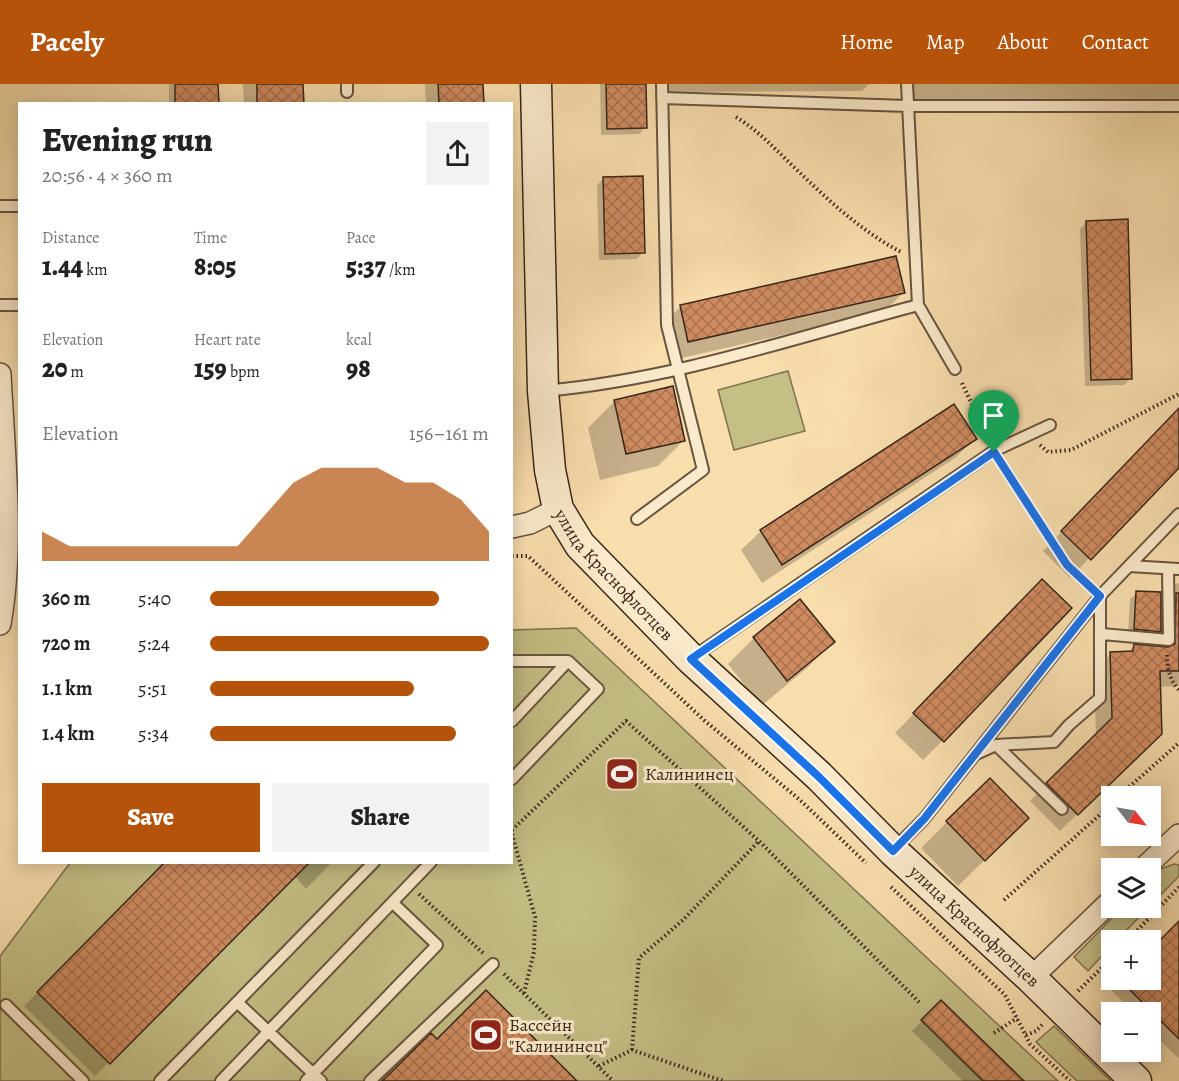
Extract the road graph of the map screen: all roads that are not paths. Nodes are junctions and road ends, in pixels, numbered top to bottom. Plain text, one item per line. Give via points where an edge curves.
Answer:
1 (536, 84) edge
2 (662, 84) edge
3 (907, 84) edge
4 (662, 98) junction
5 (908, 106) junction
6 (1179, 106) edge
7 (0, 206) edge
8 (18, 206) edge
9 (0, 305) edge
10 (18, 305) edge
11 (918, 305) junction
12 (955, 369) road end
13 (678, 370) junction
14 (0, 374) edge
15 (543, 391) junction
16 (1050, 425) dead end
17 (558, 509) junction
18 (1179, 514) edge
19 (637, 519) dead end
20 (513, 526) edge
21 (13, 541) edge
22 (1129, 566) junction
23 (1174, 569) edge
24 (1100, 596) junction
25 (0, 624) edge
26 (1102, 634) junction
27 (691, 659) junction
28 (513, 661) edge
29 (568, 661) junction
30 (513, 720) edge
31 (996, 745) junction
32 (973, 756) junction
33 (513, 778) edge
34 (1062, 809) dead end
35 (1177, 841) edge
36 (881, 858) junction
37 (1156, 858) edge
38 (372, 864) edge
39 (429, 864) edge
40 (393, 903) junction
41 (1101, 911) edge
42 (493, 963) dead end
43 (1031, 978) junction
44 (237, 1002) junction
45 (6, 1005) dead end
46 (269, 1032) junction
47 (313, 1078) edge
48 (84, 1081) edge
49 (160, 1081) edge
50 (221, 1081) edge
51 (370, 1081) edge
52 (1136, 1081) edge

1 - 15 main road, улица Краснофлотцев
2 - 4 lane
3 - 5 lane
4 - 5 lane
4 - 13 lane via 667,325
5 - 6 lane
5 - 11 lane
7 - 8 lane
9 - 10 lane
11 - 12 lane
11 - 13 lane
13 - 15 lane
13 - 19 lane via 703,470
14 - 21 street
15 - 17 main road, улица Краснофлотцев via 550,470
16 - 27 lane via 994,452
17 - 20 street via 530,523
17 - 27 main road, улица Краснофлотцев via 580,545
18 - 22 lane
21 - 25 street
22 - 23 lane
22 - 24 lane
23 - 26 lane via 1169,640
24 - 26 lane
24 - 32 lane
26 - 31 lane via 1100,698 1054,742
27 - 36 main road, улица Краснофлотцев via 819,777
28 - 29 lane
29 - 30 lane
29 - 33 lane via 598,689
31 - 32 lane
31 - 34 lane
32 - 36 lane via 924,819
35 - 37 street
36 - 43 main road, улица Краснофлотцев
38 - 44 lane
39 - 40 lane
40 - 46 lane
40 - 47 lane via 436,945
41 - 43 street
42 - 51 lane
43 - 52 main road, улица Краснофлотцев
44 - 46 lane
44 - 49 lane
45 - 48 lane
46 - 47 lane
46 - 50 lane

